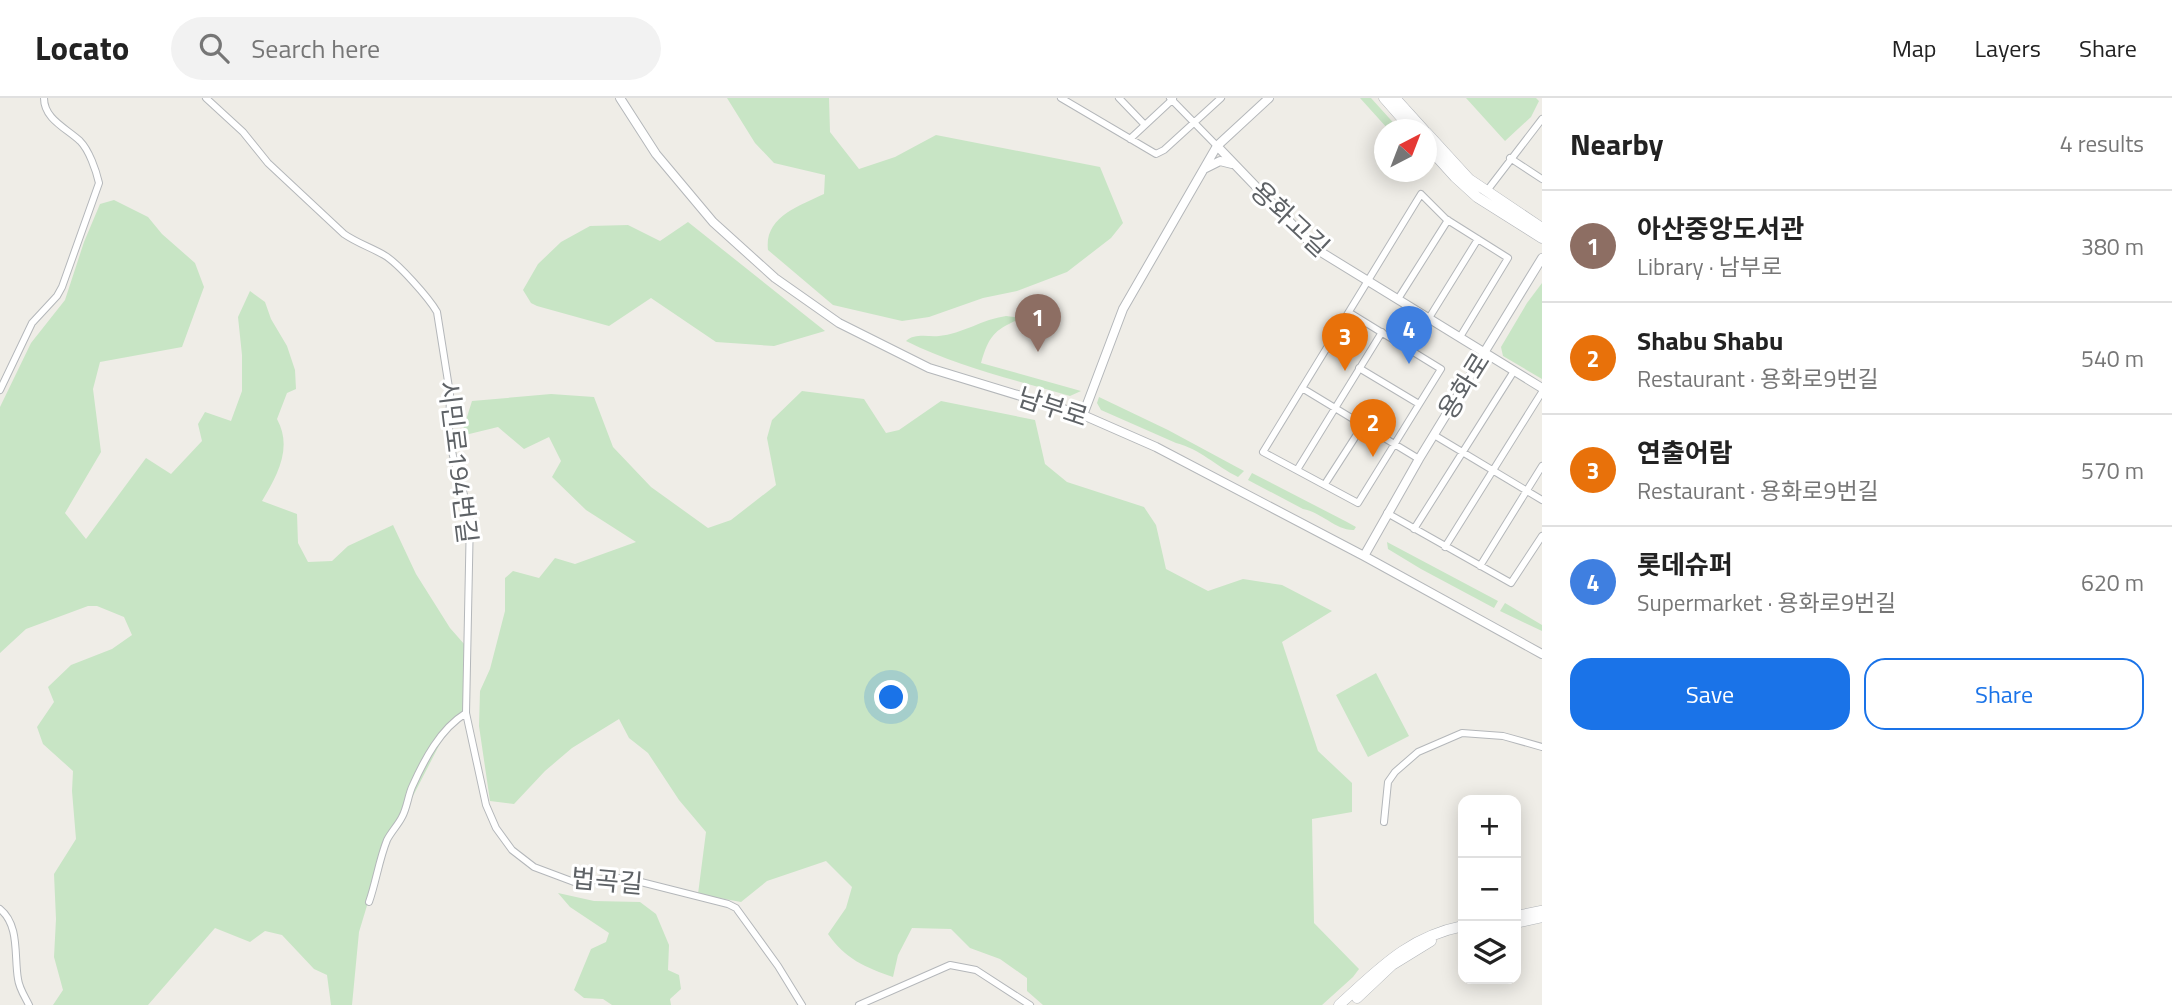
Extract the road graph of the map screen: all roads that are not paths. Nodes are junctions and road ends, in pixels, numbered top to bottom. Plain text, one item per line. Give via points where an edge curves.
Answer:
1 (44, 98) edge
2 (206, 98) edge
3 (620, 98) edge
4 (1061, 98) edge
5 (1119, 98) edge
6 (1221, 98) edge
7 (1269, 98) edge
8 (1384, 98) edge
9 (1395, 98) edge
10 (1173, 99) edge
11 (1402, 119) edge
12 (1414, 119) edge
13 (1542, 119) edge
14 (1194, 122) junction
15 (1145, 125) junction
16 (1130, 139) junction
17 (1437, 144) edge
18 (1217, 146) junction
19 (1437, 157) edge
20 (1510, 158) junction
21 (1236, 166) junction
22 (1203, 169) junction
23 (1542, 179) edge
24 (1486, 192) junction
25 (1448, 220) junction
26 (1542, 228) edge
27 (1478, 239) junction
28 (1542, 239) edge
29 (1542, 258) edge
30 (1368, 281) junction
31 (1398, 299) junction
32 (1350, 313) junction
33 (1429, 318) junction
34 (1382, 332) junction
35 (1460, 337) junction
36 (1484, 353) junction
37 (1359, 368) junction
38 (1514, 371) junction
39 (1302, 388) junction
40 (0, 390) edge
41 (1542, 390) edge
42 (1419, 404) junction
43 (1334, 408) junction
44 (1083, 415) junction
45 (1363, 425) junction
46 (1434, 435) junction
47 (1394, 444) junction
48 (1463, 452) junction
49 (1419, 459) junction
50 (1542, 466) edge
51 (1297, 470) junction
52 (1494, 471) junction
53 (1325, 484) junction
54 (1527, 491) junction
55 (1542, 500) edge
56 (1387, 513) junction
57 (1414, 529) junction
58 (1542, 536) edge
59 (1445, 547) junction
60 (1364, 556) junction
61 (1480, 566) junction
62 (1542, 654) edge
63 (466, 713) junction
64 (1542, 747) edge
65 (1384, 822) dead end
66 (369, 902) dead end
67 (0, 909) edge
68 (1542, 911) edge
69 (1521, 915) edge
70 (1542, 918) edge
71 (1521, 922) edge
72 (1458, 927) edge
73 (1458, 933) edge
74 (1025, 1003) edge
75 (29, 1005) edge
76 (802, 1005) edge
77 (859, 1005) edge
78 (1339, 1005) edge
79 (1349, 1005) edge

1 - 40 street via 50,116 82,142 99,183 62,287 32,323
2 - 63 street, 시민로194번길 via 344,234 390,260 437,312 450,394 449,433 470,516
3 - 44 street, 남부로 via 656,154 713,222 806,301 929,368
4 - 16 street
5 - 15 street
6 - 14 street
7 - 18 street
8 - 11 main road
9 - 12 main road
10 - 14 street, 용화고길
10 - 15 street
13 - 20 street
14 - 16 street via 1156,154
14 - 18 street, 용화고길
15 - 16 street
17 - 24 main road
18 - 21 street, 용화고길
18 - 22 street
19 - 28 main road via 1477,197
20 - 23 street
20 - 24 street
21 - 22 street via 1220,161
21 - 30 street, 용화고길 via 1316,249
22 - 44 street via 1123,309
24 - 26 main road
25 - 27 street
25 - 30 street via 1421,194
25 - 31 street
27 - 33 street
27 - 35 street via 1508,258
29 - 36 street, 용화로
30 - 31 street, 용화고길
30 - 32 street
31 - 33 street, 용화고길
32 - 34 street
32 - 39 street
33 - 35 street, 용화고길
34 - 37 street
34 - 42 street via 1441,369
35 - 36 street, 용화고길
36 - 38 street, 용화고길
36 - 46 street, 용화로
37 - 42 street
37 - 43 street
38 - 41 street, 용화고길
38 - 48 street
39 - 43 street
39 - 51 street via 1263,452
41 - 52 street
42 - 47 street
43 - 45 street
43 - 51 street
44 - 60 street, 남부로 via 1156,447
45 - 47 street
45 - 53 street
46 - 48 street
46 - 49 street, 용화로
47 - 49 street
47 - 53 street via 1359,503
48 - 52 street
48 - 57 street
49 - 56 street, 용화로
50 - 54 street
51 - 53 street
52 - 54 street
52 - 59 street
54 - 55 street
54 - 61 street
56 - 57 street
56 - 60 street, 용화로
57 - 59 street
58 - 61 street via 1511,583
59 - 61 street
60 - 62 street, 남부로
63 - 66 street via 457,718 424,762 384,848
63 - 76 street, 법곡길 via 486,805 512,850 534,867 574,882 633,880 736,908
64 - 65 street via 1503,736 1462,733 1418,752 1388,782
67 - 75 street via 10,922 18,982
68 - 69 main road
70 - 71 main road
72 - 78 main road via 1412,943
73 - 79 main road via 1409,953
74 - 77 street via 975,970 950,965

